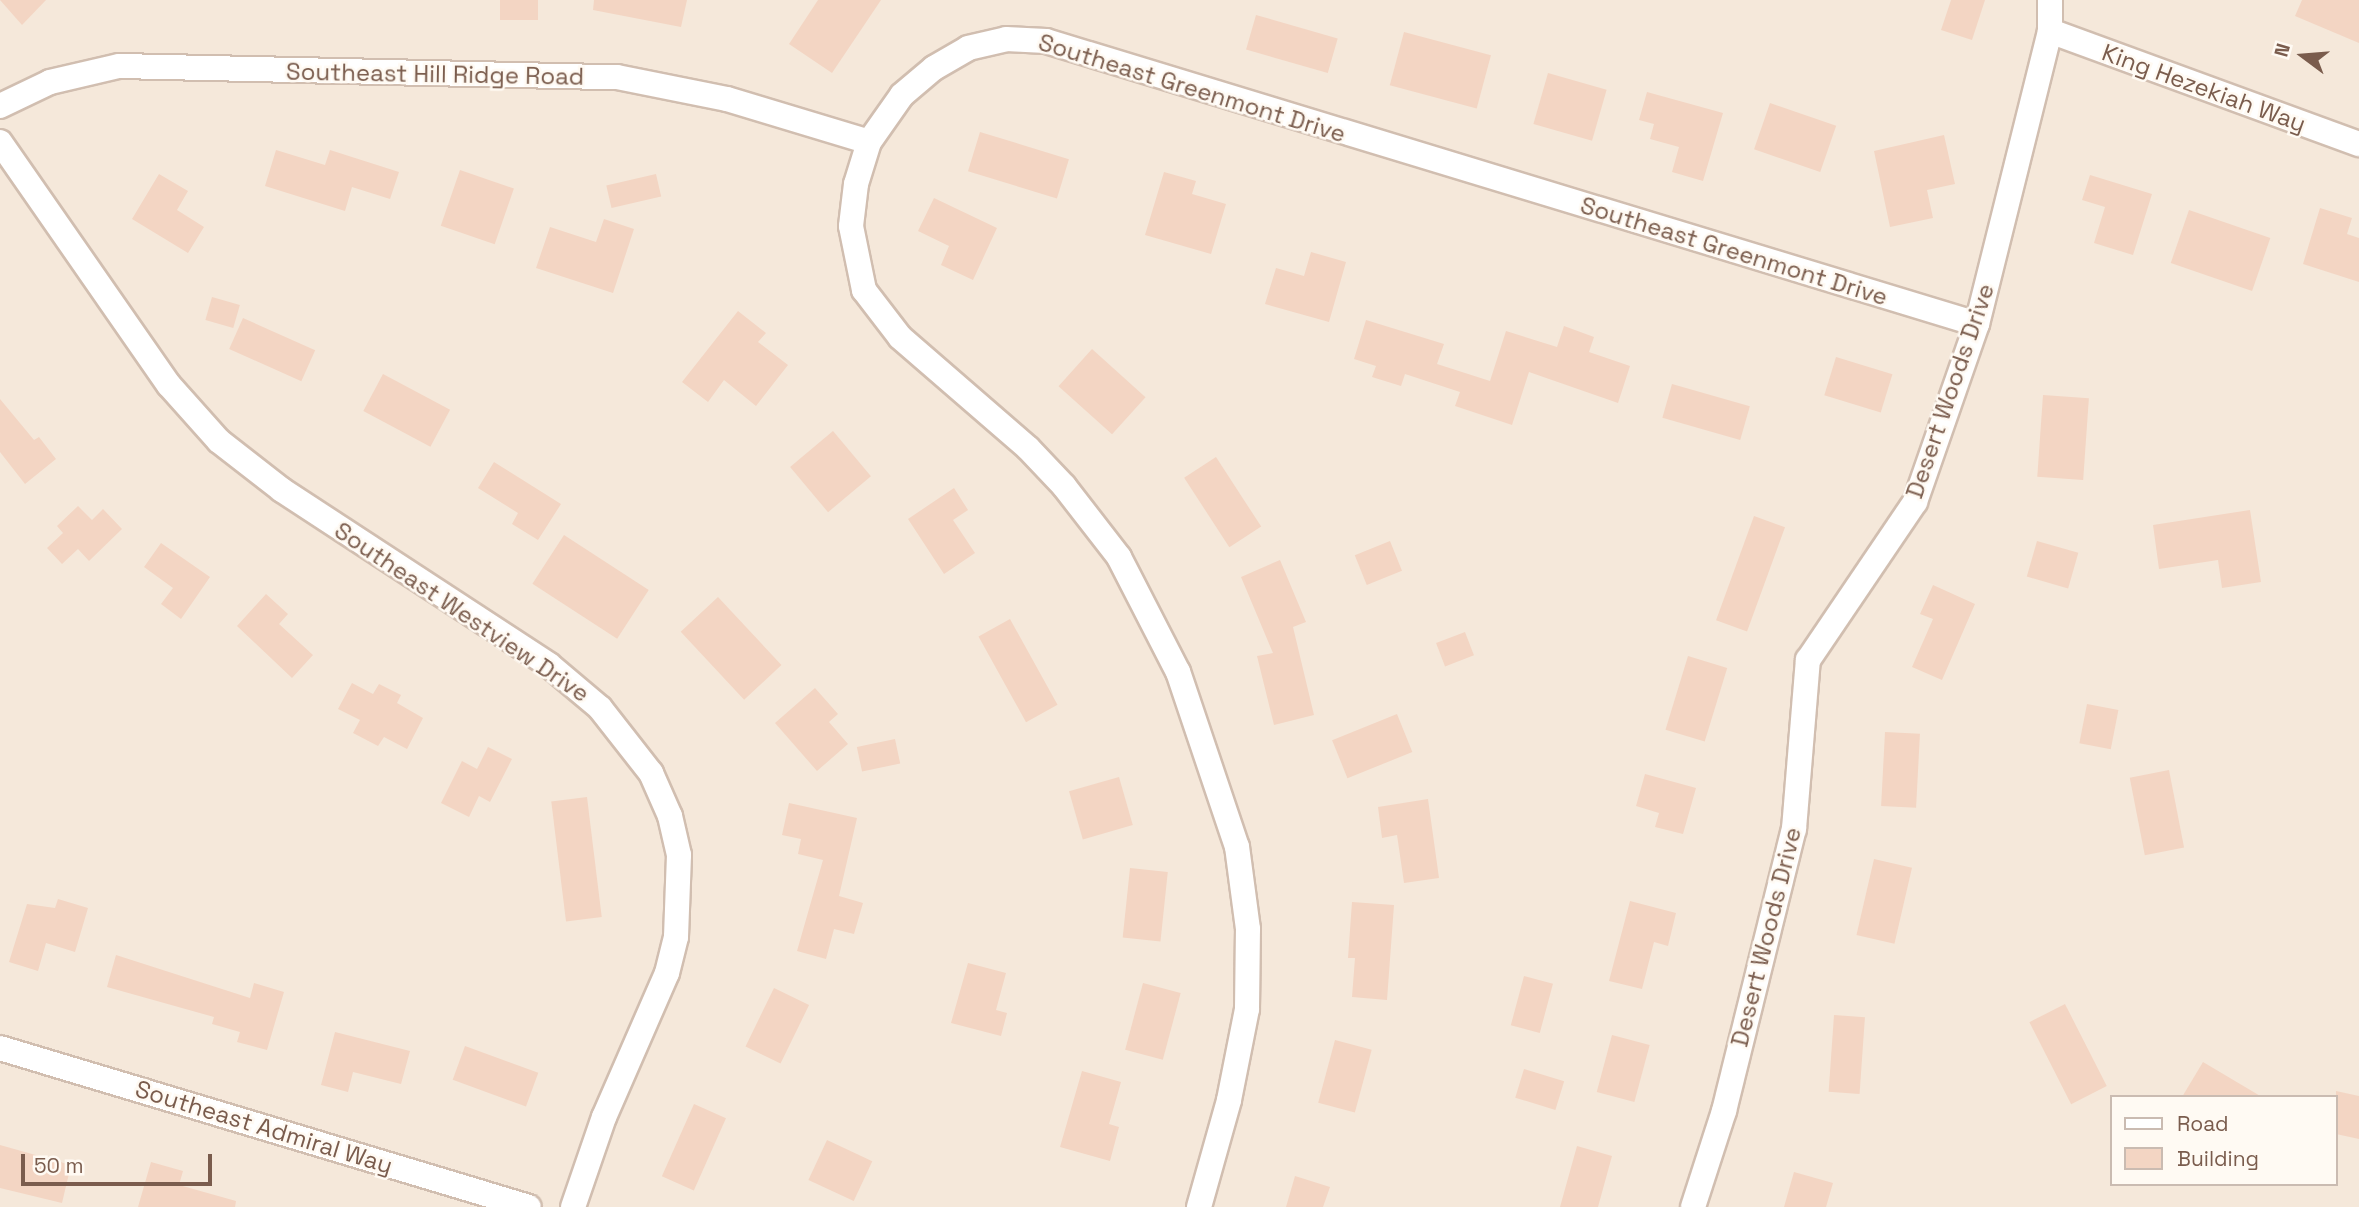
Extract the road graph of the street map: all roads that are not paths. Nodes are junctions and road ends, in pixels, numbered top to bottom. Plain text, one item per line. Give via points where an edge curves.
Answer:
1 (2050, 0) edge
2 (2050, 32) junction
3 (0, 106) edge
4 (0, 142) edge
5 (869, 142) junction
6 (2359, 144) edge
7 (1977, 324) junction
8 (0, 1048) edge
9 (529, 1207) edge
10 (573, 1207) edge
11 (1199, 1207) edge
12 (1693, 1207) edge

1 - 2 street, Desert Woods Drive
2 - 6 street, King Hezekiah Way
2 - 7 street, Desert Woods Drive
3 - 5 street, Southeast Hill Ridge Road via 50,82 119,66 617,77 727,99
4 - 10 street, Southeast Westview Drive via 169,385 219,441 282,490 549,666 600,708 651,773 670,816 679,855 677,937 667,973 604,1117
5 - 7 street, Southeast Greenmont Drive via 902,95 952,56 1006,39 1046,41
5 - 11 street, Southeast Greenmont Drive via 856,184 851,226 864,290 900,338 1046,467 1112,548 1178,672 1222,792 1237,847 1246,916 1247,1009 1229,1100
7 - 12 street, Desert Woods Drive via 1915,502 1808,660 1794,829 1724,1111
8 - 9 street, Southeast Admiral Way

